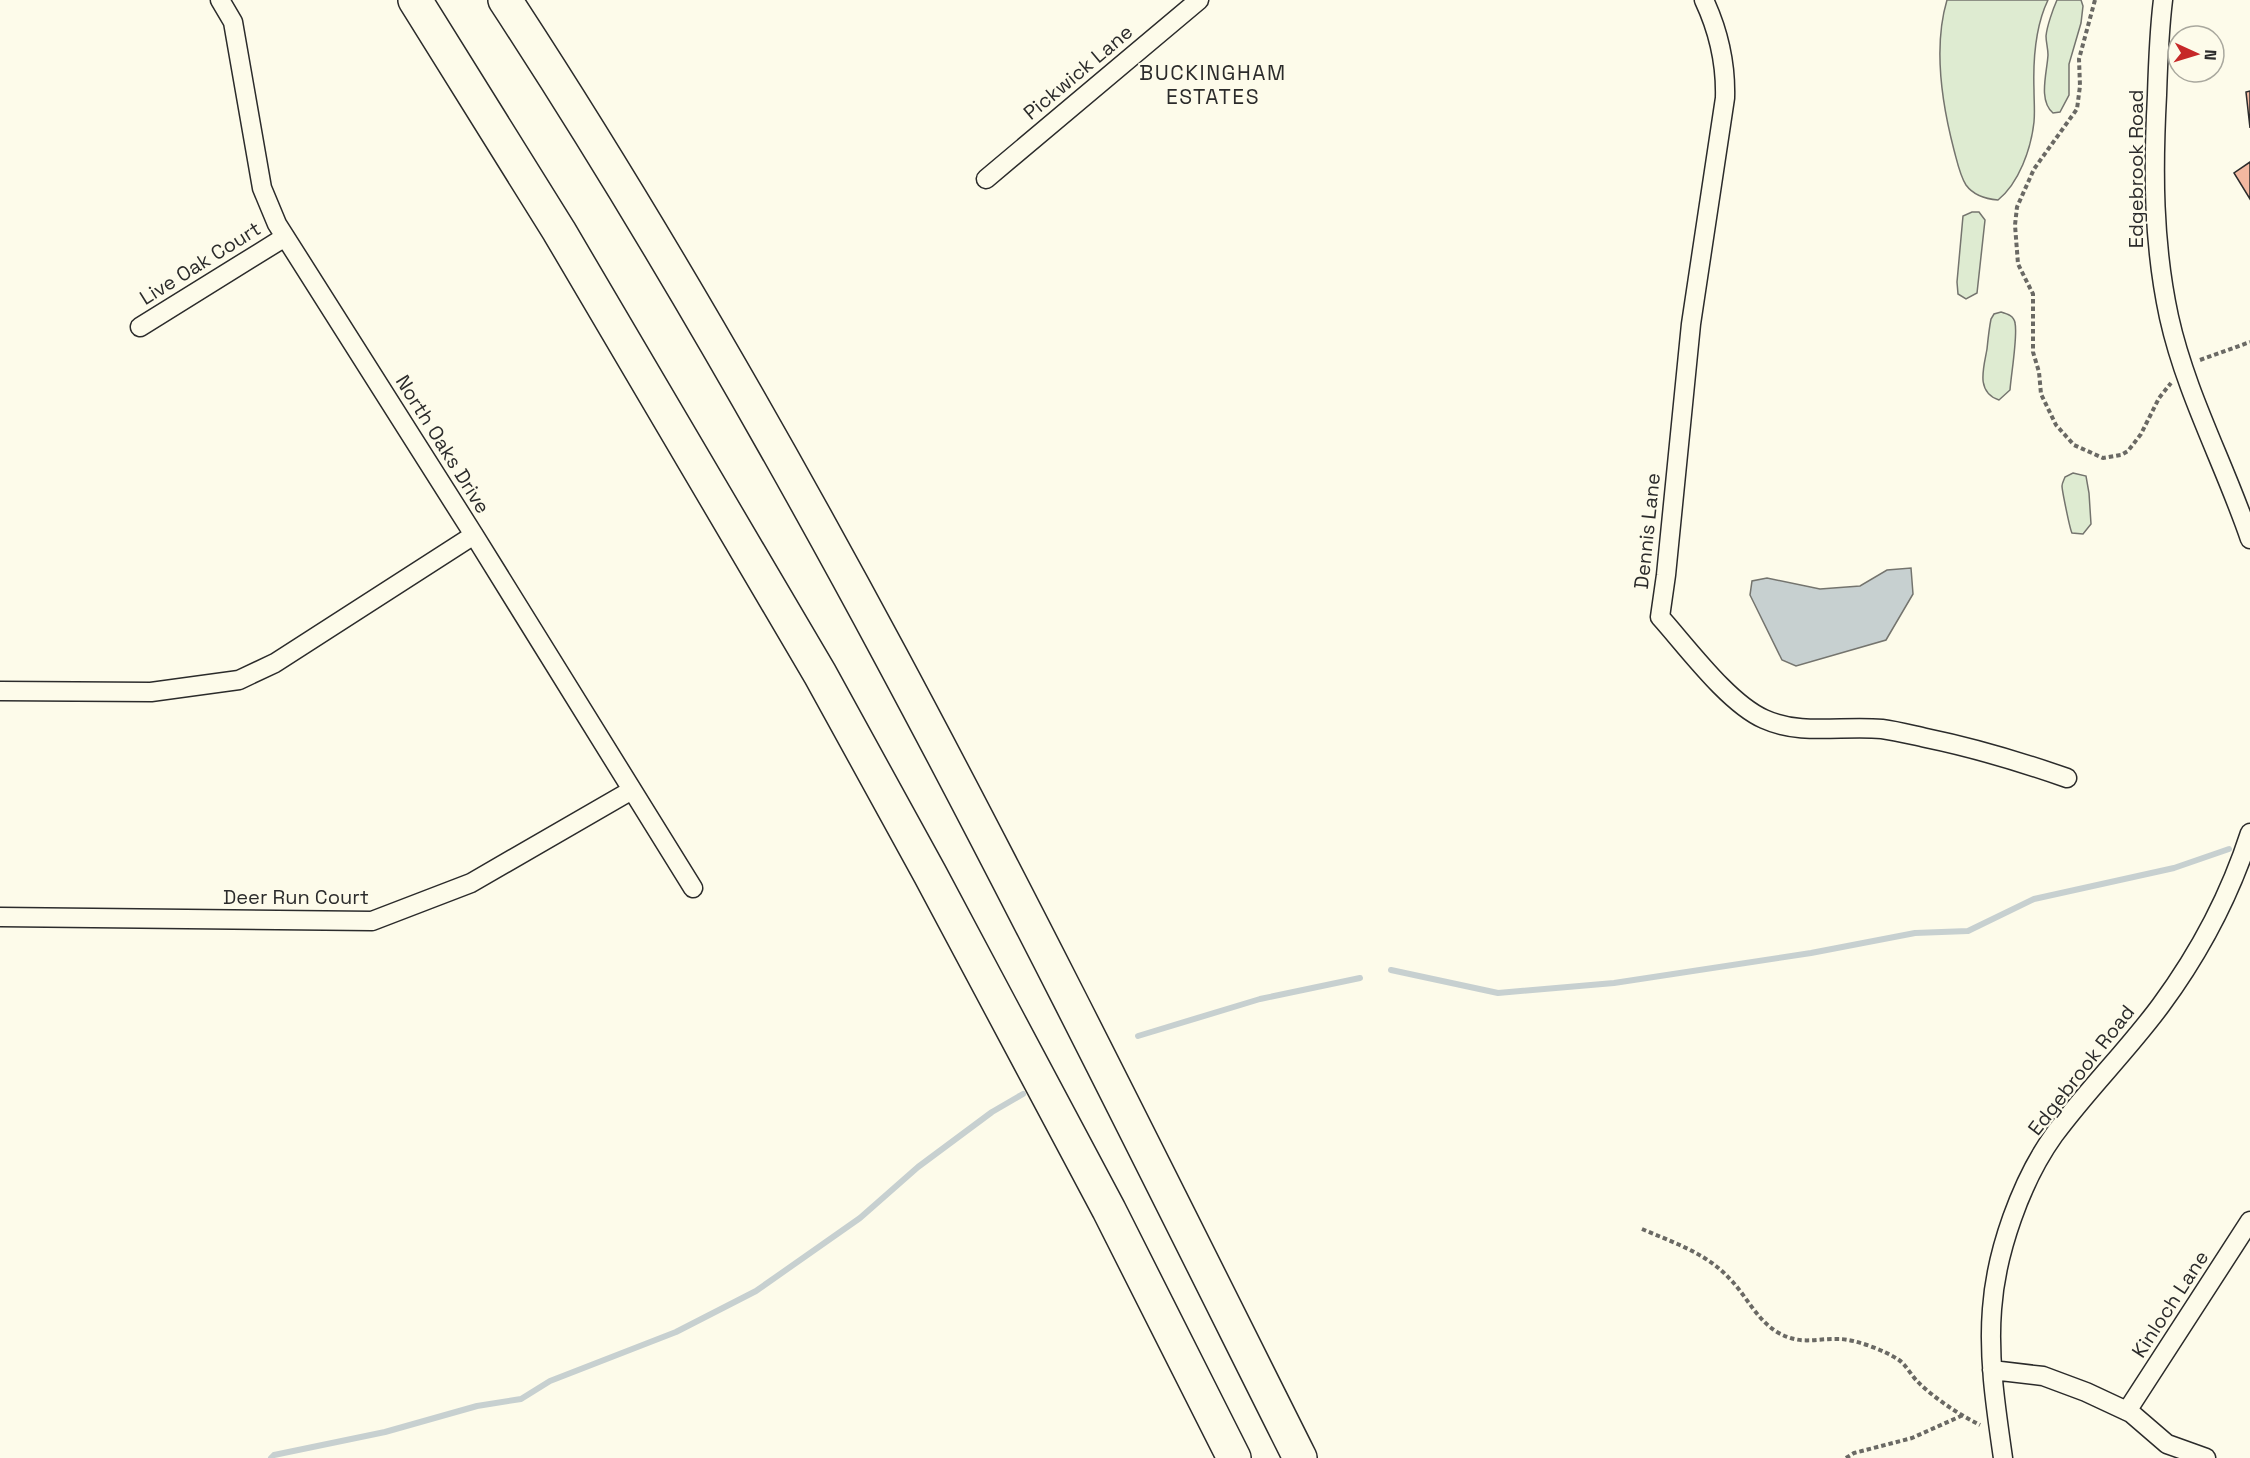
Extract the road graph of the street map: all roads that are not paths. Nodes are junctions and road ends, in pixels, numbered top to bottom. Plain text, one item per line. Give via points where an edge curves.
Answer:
1 (220, 0) edge
2 (415, 0) edge
3 (505, 0) edge
4 (1199, 0) edge
5 (1704, 0) edge
6 (2163, 0) edge
7 (986, 179) dead end
8 (285, 237) junction
9 (140, 327) dead end
10 (474, 535) junction
11 (2250, 539) edge
12 (0, 691) edge
13 (2067, 778) dead end
14 (632, 790) junction
15 (2250, 832) edge
16 (693, 888) dead end
17 (0, 917) edge
18 (2250, 1221) edge
19 (1992, 1370) junction
20 (2127, 1411) junction
21 (1234, 1458) edge
22 (1300, 1458) edge
23 (2003, 1458) edge
24 (2206, 1458) edge

1 - 8 street, North Oaks Drive via 233,22 262,188
2 - 21 highway via 559,231 820,674 1109,1210
3 - 22 highway via 676,277 839,560 1001,862
4 - 7 street, Pickwick Lane
5 - 13 street, Dennis Lane via 1722,50 1725,98 1691,324 1660,617 1727,691 1764,719 1798,727 1883,729 2003,756
6 - 11 street, Edgebrook Road via 2154,147 2154,217 2160,271 2169,318 2187,373
8 - 9 street, Live Oak Court
8 - 10 street, North Oaks Drive
10 - 12 street via 275,663 239,680 151,692
10 - 14 street, North Oaks Drive
14 - 16 street, North Oaks Drive
14 - 17 street, Deer Run Court via 471,883 372,921
15 - 19 street, Edgebrook Road via 2216,918 2190,964 2160,1007 2053,1137 2028,1183 2008,1232 1998,1274 1992,1308
18 - 20 street, Kinloch Lane
19 - 20 street via 2043,1376
19 - 23 street, Edgebrook Road
20 - 24 street via 2167,1444

